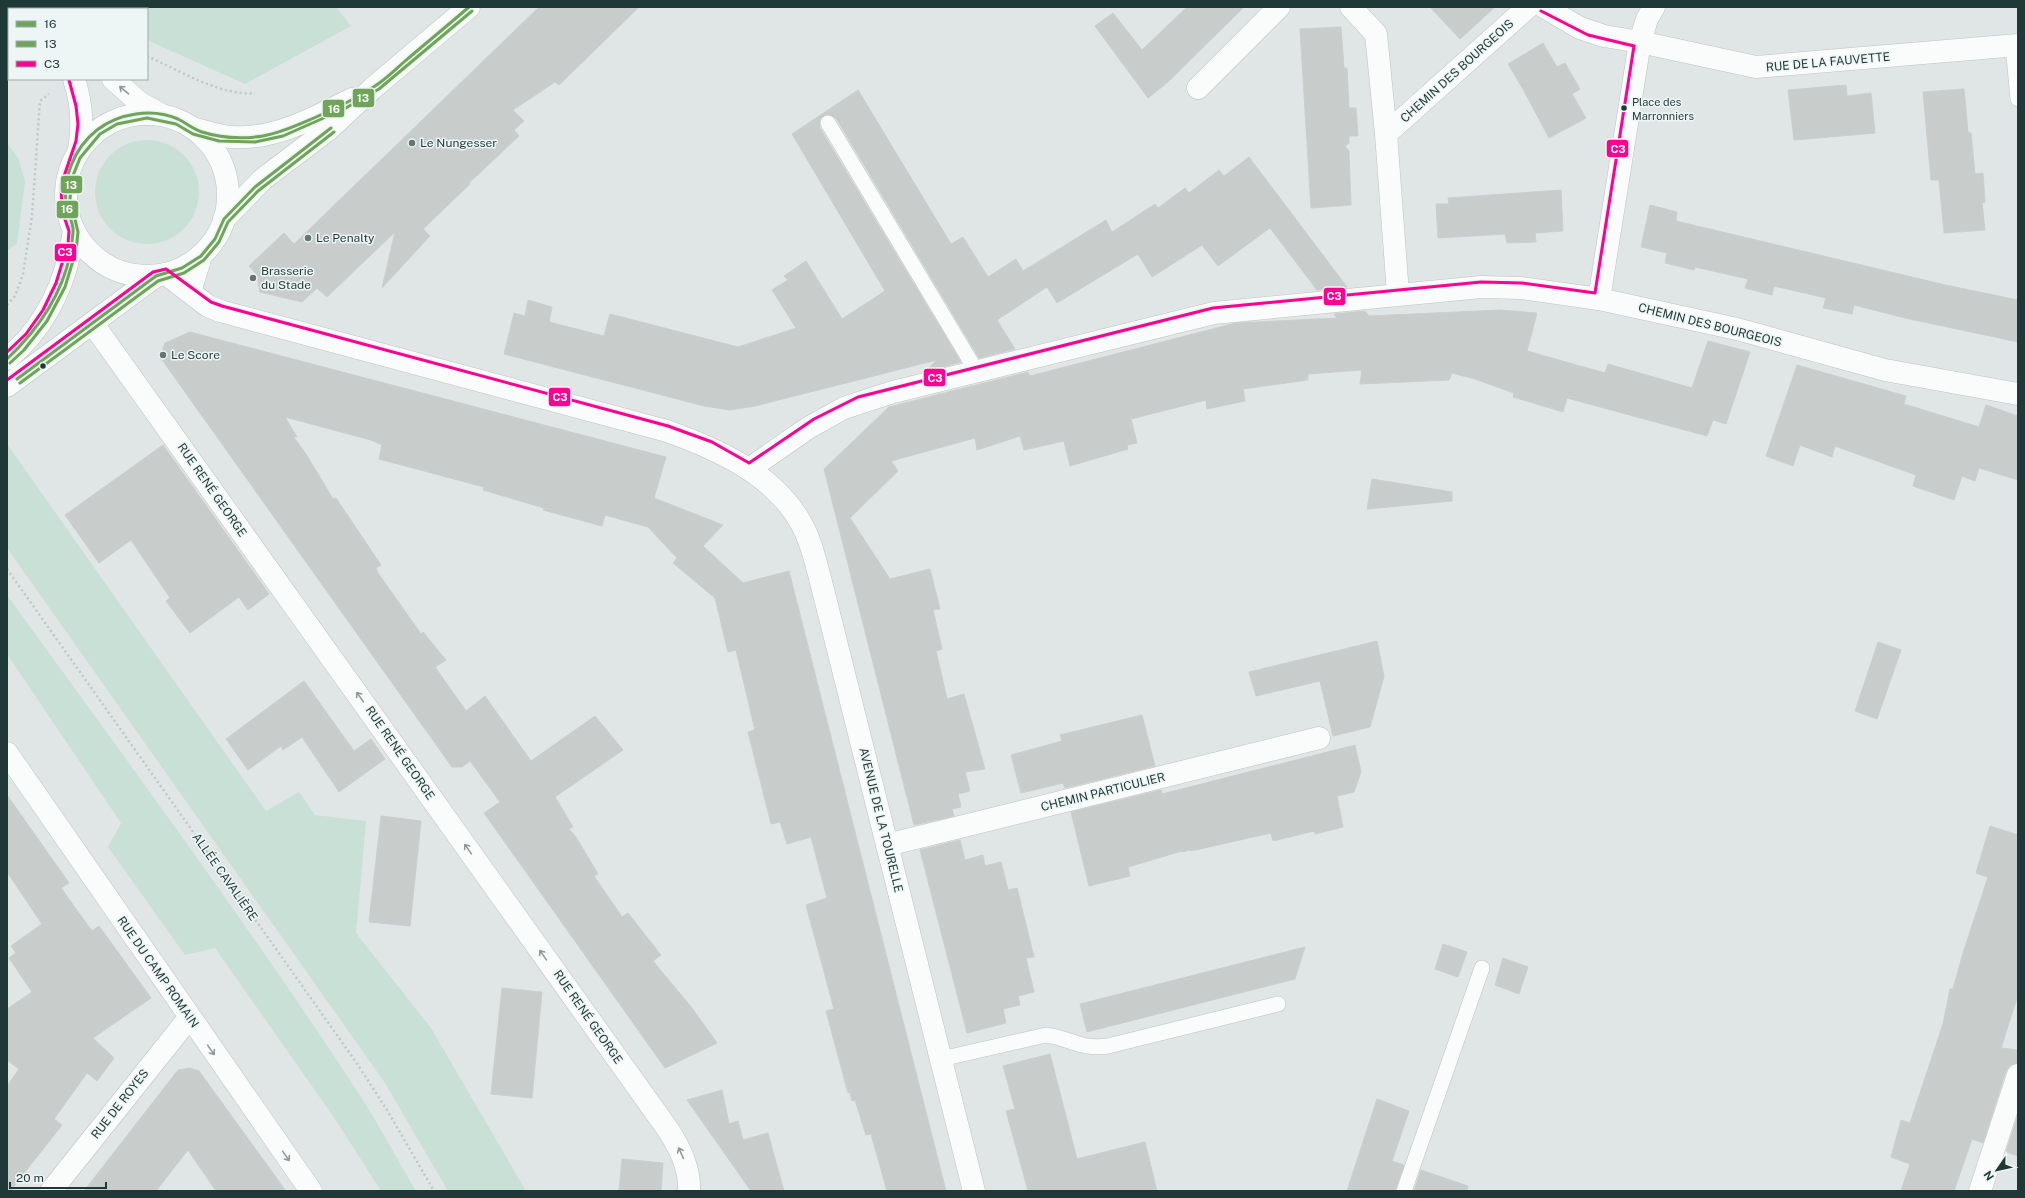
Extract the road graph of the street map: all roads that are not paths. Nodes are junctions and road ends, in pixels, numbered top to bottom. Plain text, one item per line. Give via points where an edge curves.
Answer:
1 (470, 7) edge
2 (1280, 7) edge
3 (1351, 7) edge
4 (1528, 7) edge
5 (1544, 7) edge
6 (1654, 7) edge
7 (1640, 42) junction
8 (2016, 46) edge
9 (74, 80) edge
10 (114, 80) edge
11 (373, 88) junction
12 (1198, 88) dead end
13 (2018, 100) edge
14 (160, 114) junction
15 (828, 123) dead end
16 (196, 129) junction
17 (1386, 134) junction
18 (79, 150) junction
19 (224, 219) junction
20 (74, 230) junction
21 (201, 256) junction
22 (161, 274) junction
23 (190, 292) junction
24 (1398, 294) junction
25 (1599, 299) junction
26 (93, 324) junction
27 (7, 359) edge
28 (977, 372) junction
29 (7, 386) edge
30 (2018, 394) edge
31 (749, 469) junction
32 (1319, 738) dead end
33 (7, 753) edge
34 (887, 845) junction
35 (1482, 968) dead end
36 (1278, 1004) dead end
37 (189, 1018) junction
38 (941, 1059) junction
39 (2018, 1075) edge
40 (51, 1191) edge
41 (311, 1191) edge
42 (689, 1191) edge
43 (974, 1191) edge
44 (1404, 1191) edge
45 (1980, 1191) edge

1 - 11 street
2 - 12 street
3 - 17 street, CHEMIN DES BOURGEOIS via 1376,34
4 - 17 street, CHEMIN DES BOURGEOIS
5 - 7 street, RUE DE LA FAUVETTE via 1580,28 1604,36
6 - 7 street via 1647,19
7 - 8 street, RUE DE LA FAUVETTE via 1756,67
7 - 25 street
8 - 13 lane
9 - 18 street via 82,109
14 -> 10 street via 140,103
11 - 16 street via 302,123 264,136 232,137
11 - 19 street via 329,129 263,179
14 - 16 street
14 - 18 street via 138,114 117,119 97,130
15 - 28 lane
16 - 19 street via 211,145 222,164 228,191
17 - 24 street, CHEMIN DES BOURGEOIS
18 - 20 street via 69,170 66,186 67,209
19 - 21 street via 215,239
20 - 22 street via 86,248 102,263 139,276
20 - 27 street via 69,260 54,300 31,336
21 - 22 street via 182,268
21 - 23 street
22 - 23 street, AVENUE DE LA TOURELLE
22 - 26 street
23 - 31 street, AVENUE DE LA TOURELLE via 208,306 220,311 667,431 710,447
24 - 25 street, CHEMIN DES BOURGEOIS via 1502,287 1527,288
24 - 28 street, CHEMIN DES BOURGEOIS via 1214,313
25 - 30 street, CHEMIN DES BOURGEOIS via 1737,329 1885,370
26 - 29 street
42 -> 26 street, RUE RENÉ GEORGE via 683,1157 669,1131
28 - 31 street, CHEMIN DES BOURGEOIS via 893,392 844,408 808,428
31 - 34 street, AVENUE DE LA TOURELLE via 790,507 801,522 806,535 822,586
32 - 34 street, CHEMIN PARTICULIER
33 - 37 street, RUE DU CAMP ROMAIN
34 - 38 street, AVENUE DE LA TOURELLE
35 - 44 lane
36 - 38 lane via 1108,1046 1089,1048 1046,1035
37 - 40 street, RUE DE ROYES
37 -> 41 street, RUE DU CAMP ROMAIN
38 - 43 street, AVENUE DE LA TOURELLE
39 - 45 street

